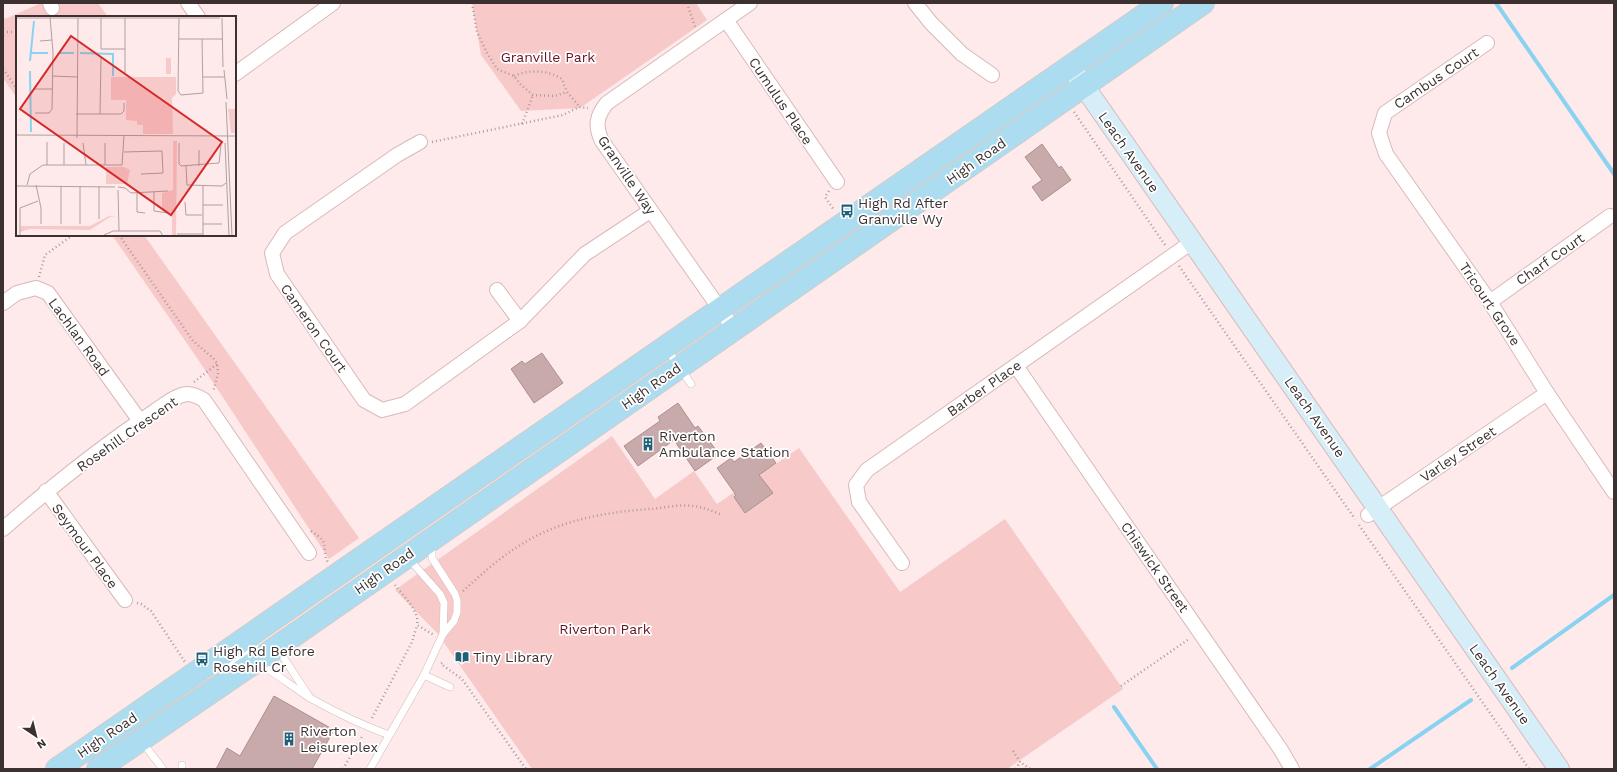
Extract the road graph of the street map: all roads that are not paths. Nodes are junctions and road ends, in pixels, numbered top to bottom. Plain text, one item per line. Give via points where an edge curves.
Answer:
1 (188, 3) edge
2 (333, 3) edge
3 (750, 3) edge
4 (915, 3) edge
5 (1162, 3) edge
6 (1203, 3) edge
7 (197, 16) edge
8 (726, 20) junction
9 (1487, 43) dead end
10 (1066, 70) junction
11 (236, 72) edge
12 (992, 75) dead end
13 (1077, 97) junction
14 (1385, 113) joint
15 (420, 142) road end
16 (837, 182) road end
17 (650, 211) junction
18 (1610, 216) dead end
19 (1182, 249) junction
20 (497, 290) dead end
21 (1490, 302) junction
22 (3, 303) edge
23 (720, 310) junction
24 (520, 322) junction
25 (734, 328) junction
26 (666, 347) junction
27 (1016, 366) junction
28 (685, 375) junction
29 (1547, 393) junction
30 (140, 421) junction
31 (46, 491) junction
32 (1614, 492) edge
33 (1374, 512) junction
34 (3, 529) edge
35 (417, 537) junction
36 (309, 553) dead end
37 (902, 564) dead end
38 (125, 600) road end
39 (442, 636) junction
40 (266, 649) junction
41 (424, 675) junction
42 (450, 687) dead end
43 (168, 693) junction
44 (310, 698) junction
45 (389, 735) junction
46 (140, 740) junction
47 (57, 769) edge
48 (98, 769) edge
49 (163, 769) edge
50 (370, 769) edge
51 (1292, 769) edge
52 (1544, 769) edge
53 (1559, 769) edge

1 - 7 street
2 - 11 street
3 - 8 street, Granville Way
4 - 12 street via 962,54
5 - 10 main road, High Road
6 - 13 main road, High Road
8 - 16 street, Cumulus Place
8 - 17 street, Granville Way via 607,103 597,119 597,131 602,141
9 - 14 street, Cambus Court
10 - 13 street, Leach Avenue
10 - 23 main road, High Road
13 - 19 street, Leach Avenue
13 - 25 main road, High Road
14 - 21 street, Tricourt Grove via 1379,133 1386,154
15 - 24 street, Cameron Court via 397,155 285,234 272,253 277,274 364,400 382,410 405,404
17 - 23 street, Granville Way
17 - 24 street, Cameron Court via 585,254
18 - 21 street, Charf Court
19 - 27 street, Barber Place
19 - 33 street, Leach Avenue
20 - 24 street
21 - 29 street, Tricourt Grove
22 - 30 street, Lachlan Road via 17,293 36,288 48,293
23 - 25 street, Granville Way
23 - 26 main road, High Road
25 - 28 main road, High Road
26 - 28 lane
26 - 35 main road, High Road
27 - 37 street, Barber Place via 866,470 856,485 859,502
27 - 51 street, Chiswick Street
28 - 35 main road, High Road
29 - 32 street, Tricourt Grove
29 - 33 street, Varley Street
30 - 31 street, Rosehill Crescent
30 - 36 street, Rosehill Crescent via 177,397 188,394 204,400
31 - 34 street, Rosehill Crescent
31 - 38 street, Seymour Place
33 - 52 street, Leach Avenue
33 - 53 street, Leach Avenue
35 - 39 lane via 444,603
35 - 39 lane via 457,600 454,621
35 - 40 main road, High Road
35 - 43 main road, High Road
39 - 41 lane
40 - 43 lane via 212,671
40 - 44 lane
40 - 44 lane via 270,670
40 - 46 main road, High Road
41 - 42 lane
41 - 45 lane
43 - 47 main road, High Road
44 - 45 lane via 367,727
45 - 50 lane
46 - 48 main road, High Road
46 - 49 lane

